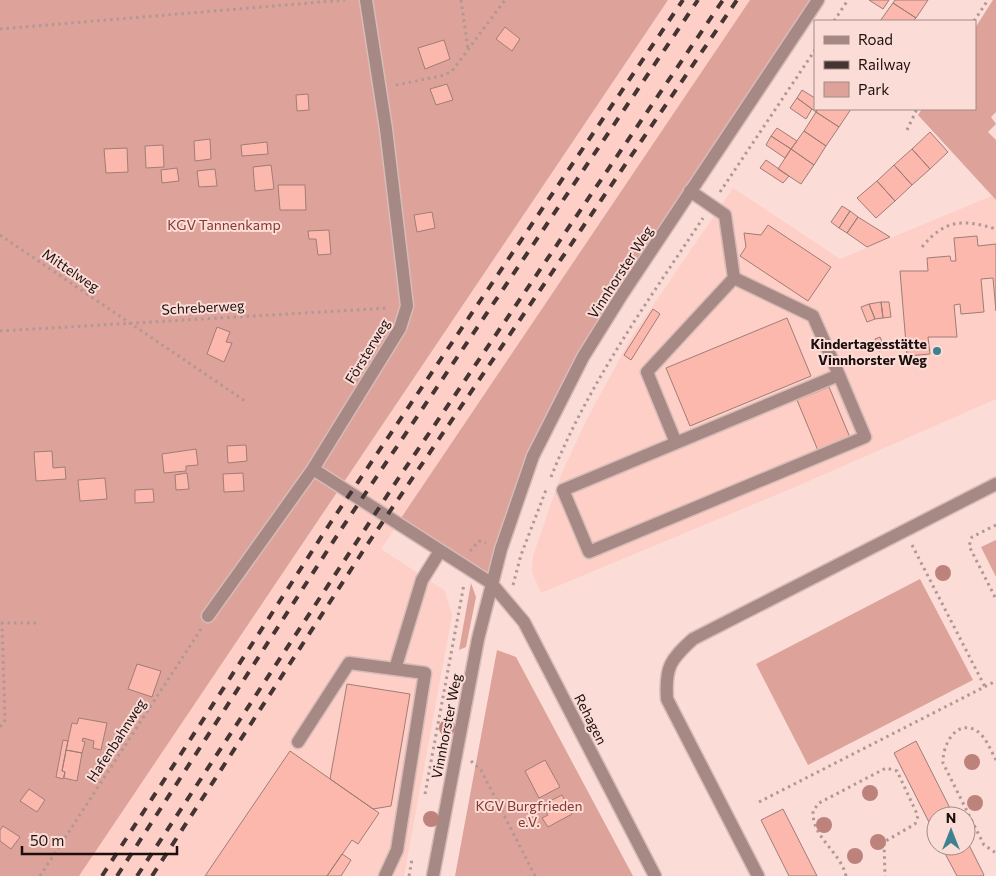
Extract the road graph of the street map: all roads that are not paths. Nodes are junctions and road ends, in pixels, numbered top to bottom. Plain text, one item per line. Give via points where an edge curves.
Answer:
1 (366, 0) edge
2 (818, 0) edge
3 (690, 191) junction
4 (734, 278) junction
5 (839, 375) junction
6 (676, 443) junction
7 (313, 469) junction
8 (996, 484) edge
9 (440, 551) junction
10 (492, 583) junction
11 (208, 616) road end
12 (396, 669) junction
13 (298, 742) dead end
14 (385, 876) edge
15 (433, 876) edge
16 (655, 876) edge
17 (758, 876) edge

1 - 7 street, Försterweg via 390,129 407,306 400,328
2 - 3 street, Vinnhorster Weg
3 - 4 street via 725,215
3 - 10 street, Vinnhorster Weg via 583,357 554,412 514,504
4 - 5 street via 814,316
4 - 6 street via 647,372
5 - 6 street
5 - 6 street via 865,437 589,552 563,490
7 - 9 street
7 - 11 street, Försterweg
8 - 17 street via 693,639 674,656 666,678 667,699
9 - 10 street
9 - 12 street via 422,580
10 - 15 street, Vinnhorster Weg via 478,639
10 - 16 street, Rehagen via 524,622
12 - 13 street via 349,663
12 - 14 street via 425,672 397,850

